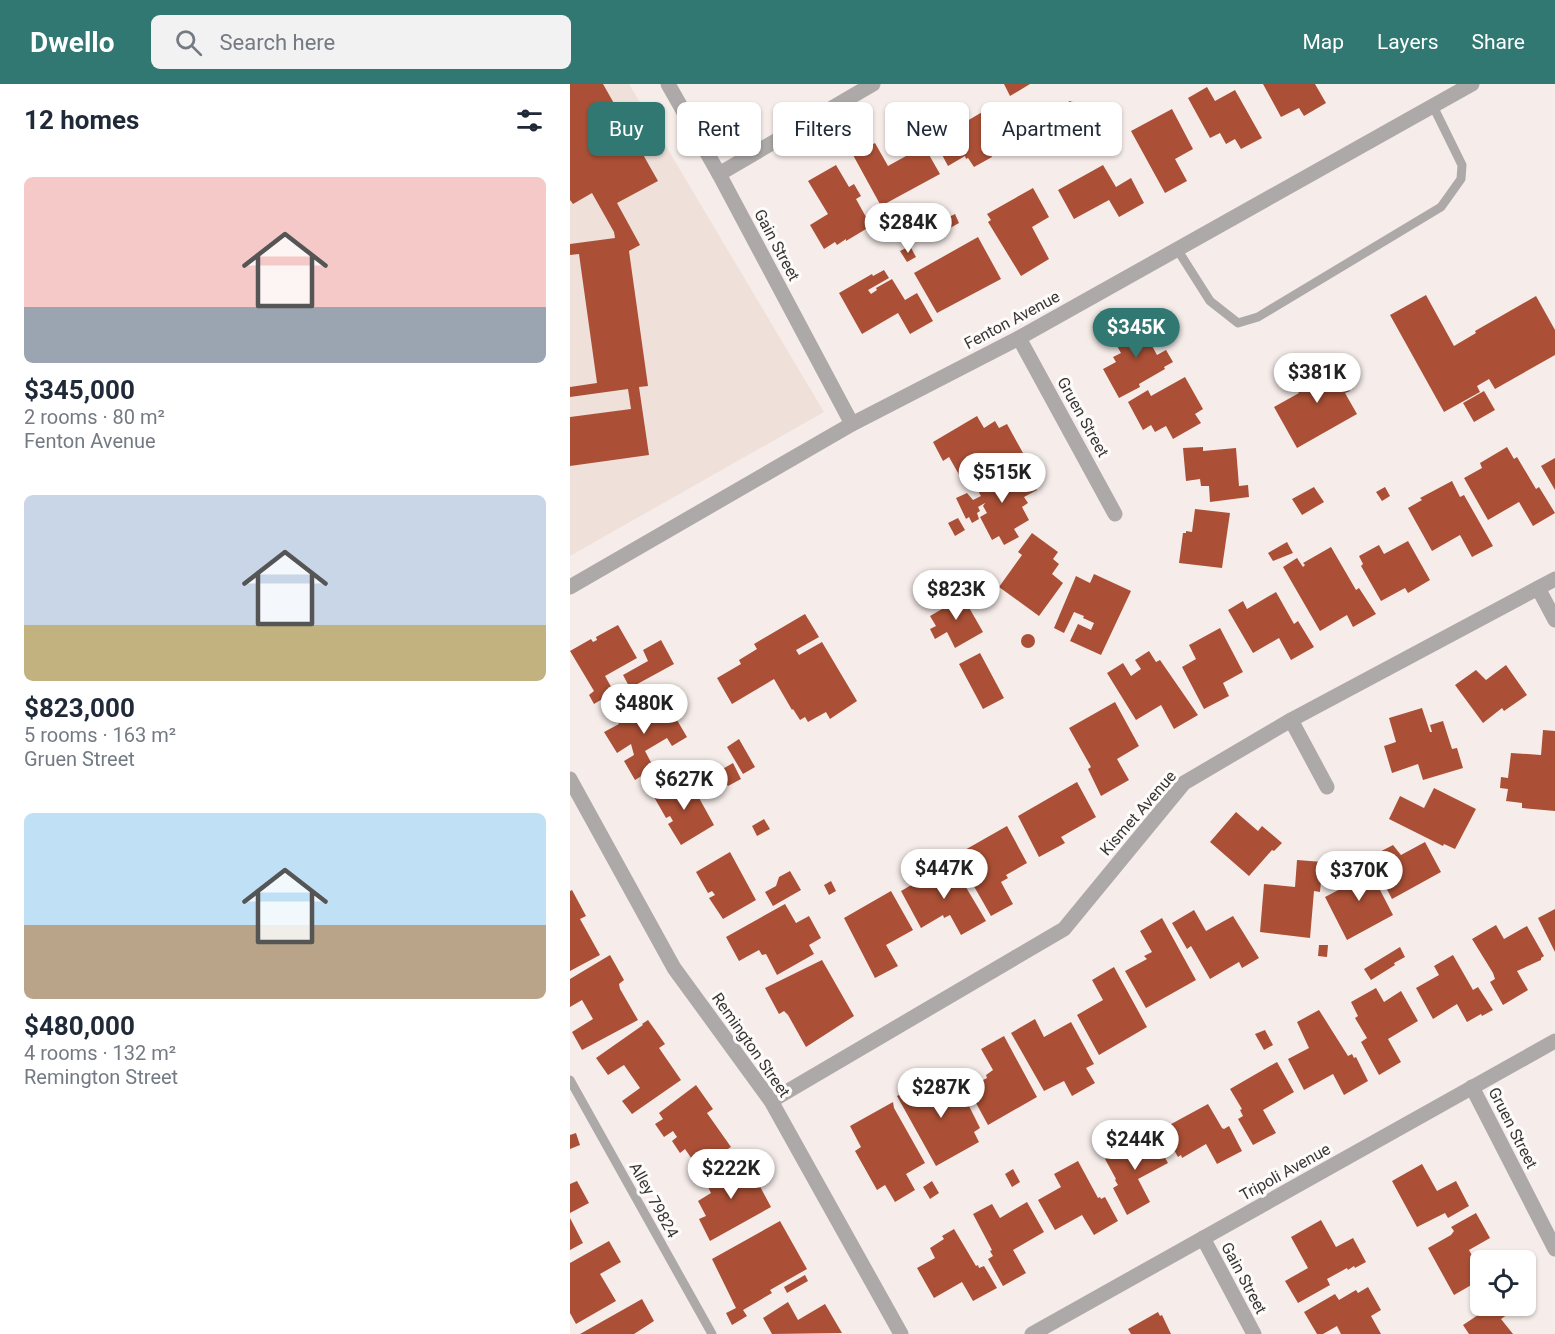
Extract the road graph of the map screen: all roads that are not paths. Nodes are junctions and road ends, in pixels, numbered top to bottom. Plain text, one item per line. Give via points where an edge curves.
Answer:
1 (668, 84) edge
2 (873, 84) edge
3 (1472, 84) edge
4 (1434, 106) junction
5 (719, 174) junction
6 (1177, 249) junction
7 (1019, 338) junction
8 (852, 424) junction
9 (1115, 514) dead end
10 (1555, 579) edge
11 (570, 587) edge
12 (1538, 588) junction
13 (1555, 620) edge
14 (1291, 720) junction
15 (570, 779) edge
16 (1327, 788) dead end
17 (1555, 1041) edge
18 (570, 1080) edge
19 (1472, 1087) junction
20 (771, 1101) junction
21 (1203, 1238) junction
22 (1555, 1249) edge
23 (712, 1334) edge
24 (901, 1334) edge
25 (1032, 1334) edge
26 (1254, 1334) edge

1 - 5 street, Gain Street
2 - 5 street
3 - 4 street, Fenton Avenue
4 - 6 street, Fenton Avenue
4 - 6 lane via 1462,165 1461,179 1442,207 1258,317 1238,323 1209,301
5 - 8 street, Gain Street
6 - 7 street, Fenton Avenue
7 - 8 street, Fenton Avenue
7 - 9 street, Gruen Street
8 - 11 street, Fenton Avenue
10 - 12 street, Kismet Avenue
12 - 13 street
12 - 14 street, Kismet Avenue
14 - 16 street
14 - 20 street, Kismet Avenue via 1184,783 1064,929
15 - 20 street, Remington Street via 674,968
17 - 19 street, Tripoli Avenue
18 - 23 lane, Alley 79824
19 - 21 street, Tripoli Avenue
19 - 22 street, Gruen Street
20 - 24 street, Remington Street
21 - 25 street, Tripoli Avenue
21 - 26 street, Gain Street

